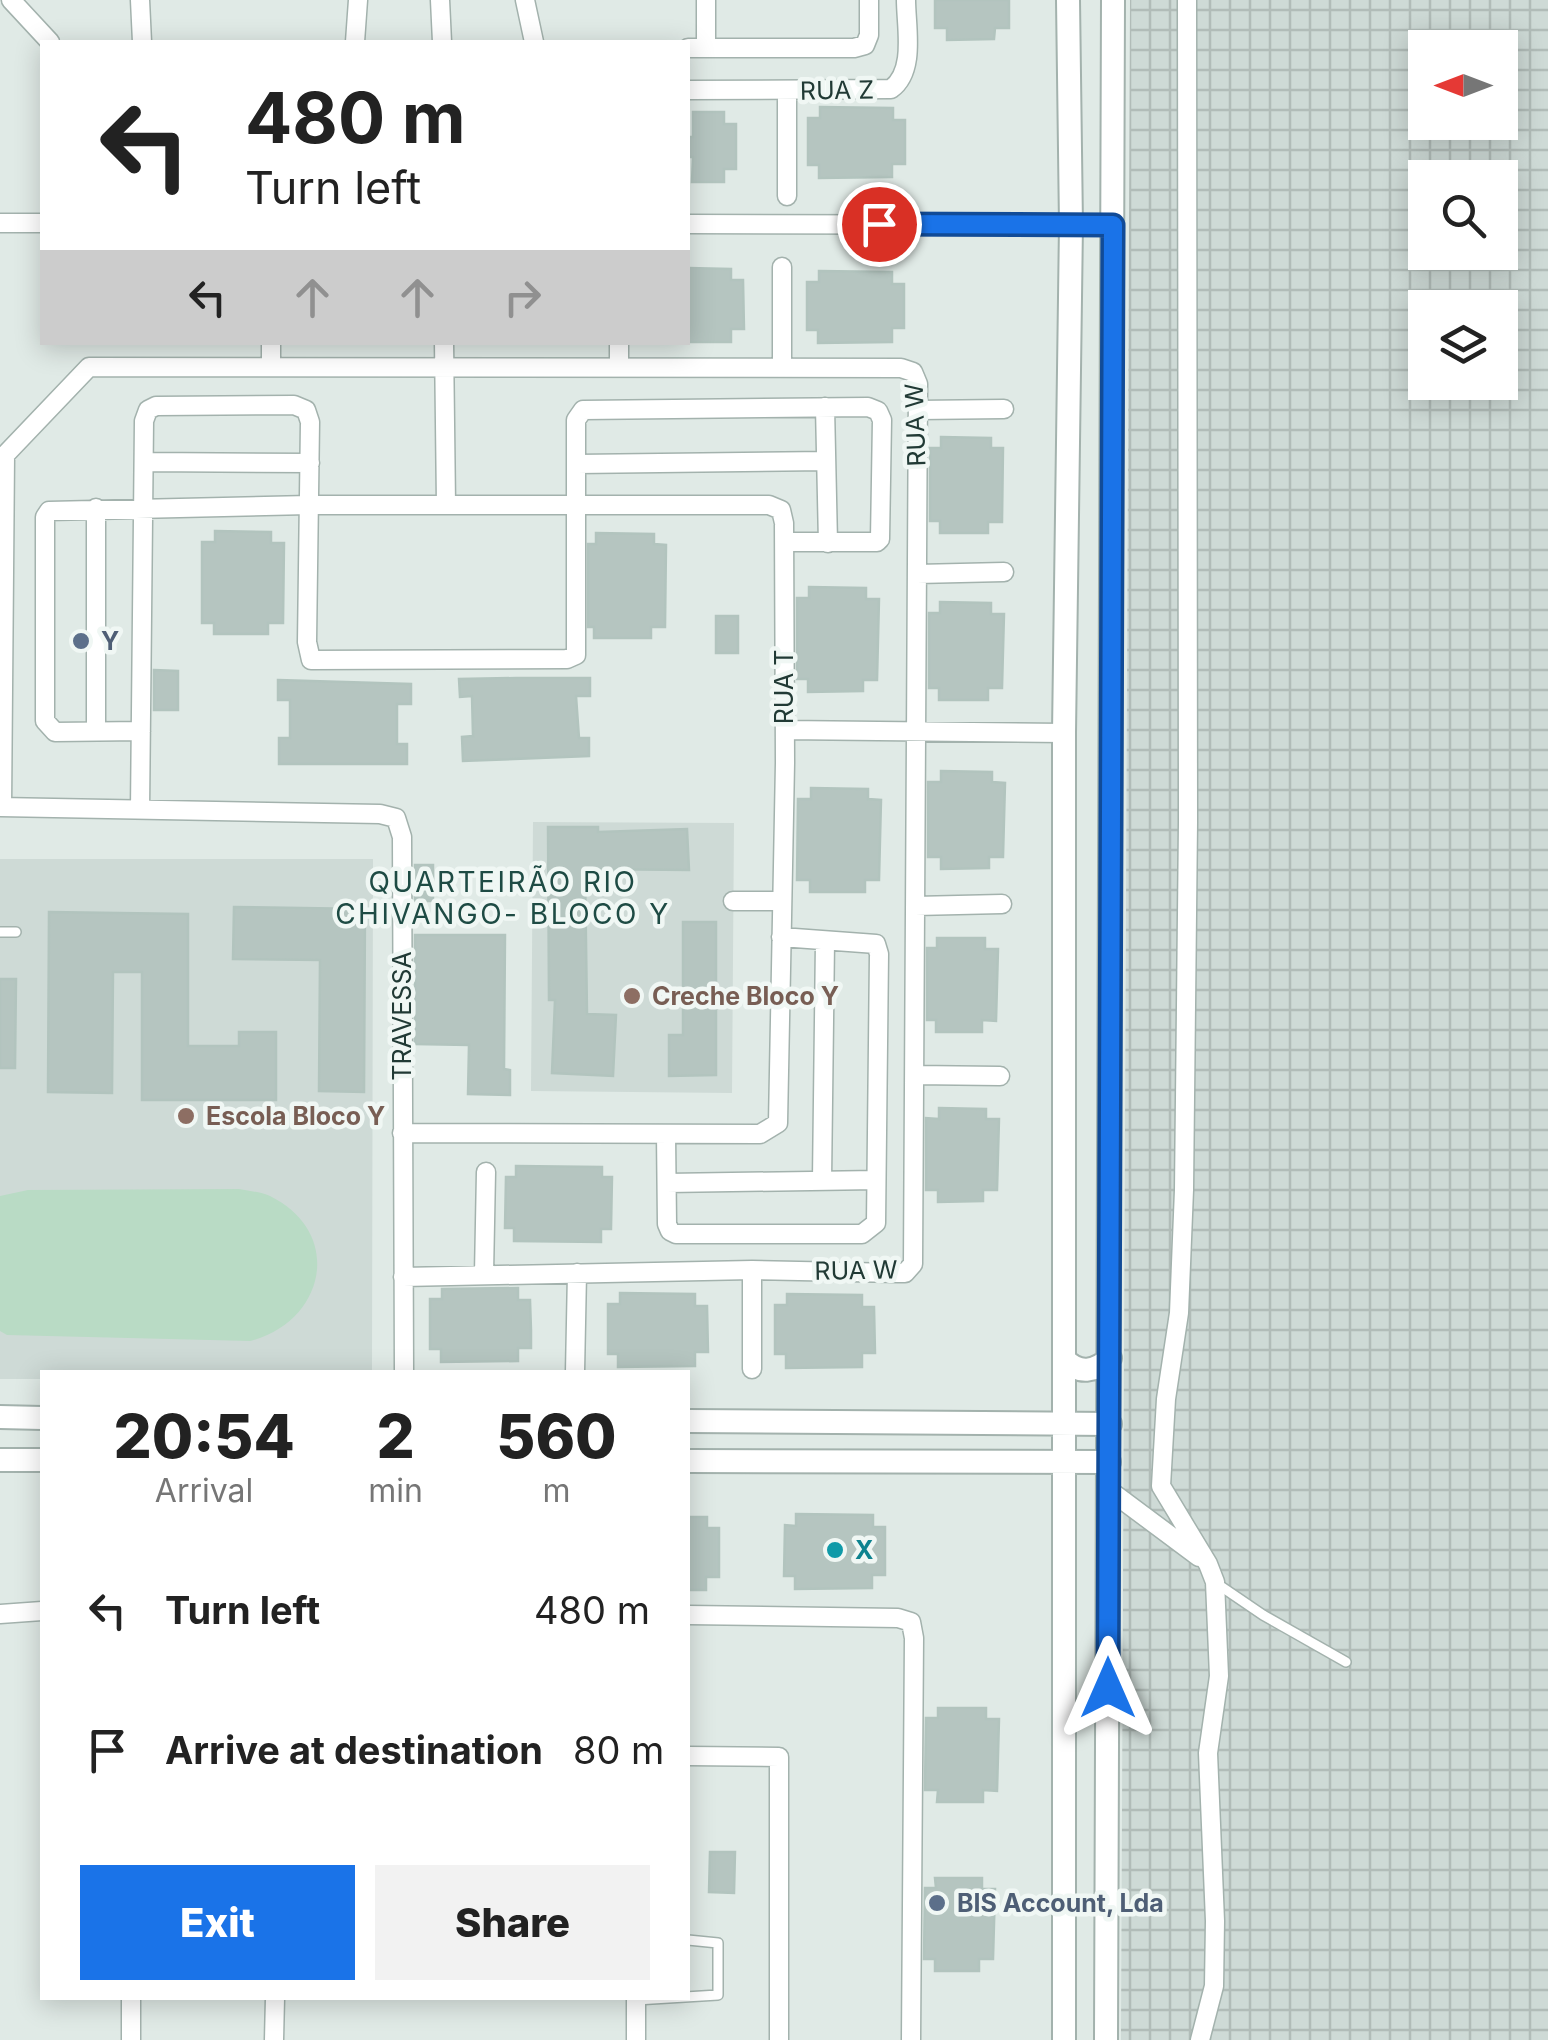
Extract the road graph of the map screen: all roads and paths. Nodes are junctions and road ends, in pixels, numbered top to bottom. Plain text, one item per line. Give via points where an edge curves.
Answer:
1 (11, 0) edge
2 (140, 0) edge
3 (358, 0) edge
4 (440, 0) edge
5 (525, 0) edge
6 (706, 0) edge
7 (869, 0) edge
8 (906, 0) edge
9 (1068, 0) edge
10 (1112, 0) edge
11 (1187, 0) edge
12 (48, 40) edge
13 (142, 40) edge
14 (355, 40) edge
15 (442, 40) edge
16 (534, 40) edge
17 (697, 48) edge
18 (690, 90) edge
19 (787, 90) junction
20 (786, 196) dead end
21 (0, 223) edge
22 (40, 223) edge
23 (690, 224) edge
24 (1070, 224) junction
25 (1113, 225) junction
26 (782, 267) dead end
27 (271, 345) edge
28 (444, 345) edge
29 (620, 345) edge
30 (271, 365) junction
31 (444, 367) junction
32 (620, 367) junction
33 (782, 367) junction
34 (825, 407) junction
35 (1004, 409) dead end
36 (918, 410) junction
37 (826, 461) junction
38 (144, 462) junction
39 (310, 463) junction
40 (577, 464) junction
41 (309, 505) junction
42 (446, 505) junction
43 (577, 505) junction
44 (144, 507) junction
45 (96, 508) junction
46 (784, 542) junction
47 (828, 543) junction
48 (1004, 572) dead end
49 (917, 574) junction
50 (2, 638) edge
51 (96, 730) junction
52 (784, 730) junction
53 (141, 731) junction
54 (1064, 733) junction
55 (916, 734) junction
56 (1, 807) edge
57 (140, 810) junction
58 (782, 900) junction
59 (734, 901) dead end
60 (1002, 904) dead end
61 (916, 906) junction
62 (0, 932) edge
63 (16, 932) dead end
64 (781, 937) junction
65 (825, 942) junction
66 (915, 1074) junction
67 (1000, 1076) dead end
68 (402, 1134) junction
69 (666, 1136) junction
70 (486, 1172) dead end
71 (822, 1180) junction
72 (876, 1180) junction
73 (667, 1183) junction
74 (752, 1270) junction
75 (577, 1272) junction
76 (484, 1274) junction
77 (403, 1276) junction
78 (1064, 1358) junction
79 (1110, 1358) junction
80 (752, 1369) dead end
81 (404, 1370) edge
82 (575, 1370) edge
83 (0, 1417) edge
84 (40, 1418) edge
85 (690, 1421) edge
86 (998, 1423) junction
87 (1064, 1424) junction
88 (1110, 1424) junction
89 (0, 1460) edge
90 (40, 1460) edge
91 (690, 1461) edge
92 (997, 1462) junction
93 (1065, 1462) junction
94 (1109, 1462) junction
95 (1161, 1486) junction
96 (1109, 1490) junction
97 (1129, 1505) junction
98 (1066, 1528) junction
99 (1109, 1531) junction
100 (1208, 1564) junction
101 (1214, 1582) junction
102 (40, 1611) edge
103 (0, 1614) edge
104 (690, 1614) edge
105 (1346, 1662) dead end
106 (690, 1756) edge
107 (690, 1940) edge
108 (690, 1996) edge
109 (131, 2000) edge
110 (274, 2000) edge
111 (636, 2000) edge
112 (131, 2040) edge
113 (274, 2040) edge
114 (636, 2040) edge
115 (779, 2040) edge
116 (912, 2040) edge
117 (1064, 2040) edge
118 (1106, 2040) edge
119 (1200, 2040) edge

1 - 12 street
2 - 13 street
3 - 14 street
4 - 15 street
5 - 16 street
6 - 17 street
7 - 17 street via 865,45
8 - 19 street, RUA Z via 906,65 897,86
9 - 24 street
10 - 25 street
11 - 95 street via 1184,1190
18 - 19 street, RUA Z
19 - 20 street
21 - 22 street
23 - 24 street
24 - 25 street
24 - 54 street
25 - 79 street
26 - 33 street
27 - 30 street
28 - 31 street
29 - 32 street
30 - 31 street, RUA W
30 - 50 street, RUA W via 99,365 81,372 5,455
31 - 32 street, RUA W
31 - 42 street
32 - 33 street, RUA W
33 - 36 street, RUA W via 909,368
34 - 37 street
34 - 40 street via 583,410 576,420
34 - 47 street via 868,407 882,420 880,539
35 - 36 street
36 - 49 street, RUA W
37 - 40 street
37 - 47 street
38 - 39 street
38 - 39 street via 144,421 156,406 294,405 306,410 310,422
38 - 44 street
39 - 41 street
40 - 43 street
41 - 42 street, RUA T
41 - 43 street via 307,642 316,660 576,656
41 - 44 street, RUA T
42 - 43 street, RUA T
43 - 46 street, RUA T via 777,506
44 - 45 street, RUA T
44 - 53 street
45 - 51 street
45 - 51 street, RUA T via 56,508 45,517 45,721 56,732
46 - 47 street
46 - 52 street, RUA T
48 - 49 street
49 - 55 street, RUA W
50 - 56 street, RUA W
51 - 53 street
52 - 55 street
52 - 58 street, RUA T
53 - 57 street
54 - 55 street
54 - 78 street
55 - 61 street, RUA W
56 - 57 street, TRAVESSA
57 - 68 street, TRAVESSA via 396,818 402,837
58 - 59 street
58 - 64 street, RUA T
60 - 61 street
61 - 66 street, RUA W
62 - 63 lane
64 - 65 street
64 - 69 street, RUA T via 778,1123 760,1134
65 - 71 street
65 - 72 street via 870,942 880,954
66 - 67 street
66 - 74 street, RUA W via 910,1268
68 - 69 street, RUA T
68 - 77 street, TRAVESSA
69 - 73 street
70 - 76 street
71 - 72 street
71 - 73 street
72 - 73 street via 876,1224 862,1234 676,1234 667,1224
74 - 75 street, RUA W
74 - 80 street
75 - 76 street, RUA W
75 - 82 street
76 - 77 street, RUA W
77 - 81 street, TRAVESSA
78 - 79 street via 1082,1370
78 - 87 street
79 - 88 street
83 - 84 street
85 - 86 street
86 - 87 street
86 - 92 street via 1009,1443
87 - 88 street
87 - 93 street
88 - 94 street
89 - 90 street
91 - 92 street
92 - 93 street
93 - 94 street
93 - 98 street
94 - 96 street
95 - 97 street
95 - 100 street
96 - 97 street
96 - 99 street
97 - 100 street
98 - 99 street via 1086,1516
98 - 117 street
99 - 118 street
100 - 101 street
101 - 105 lane
101 - 119 street via 1219,1676 1208,1753 1214,1986
102 - 103 street
104 - 116 street via 906,1619 914,1628
106 - 115 street via 779,1757
107 - 108 lane via 718,1942 721,1988 718,1995
109 - 112 street
110 - 113 street
111 - 114 street

